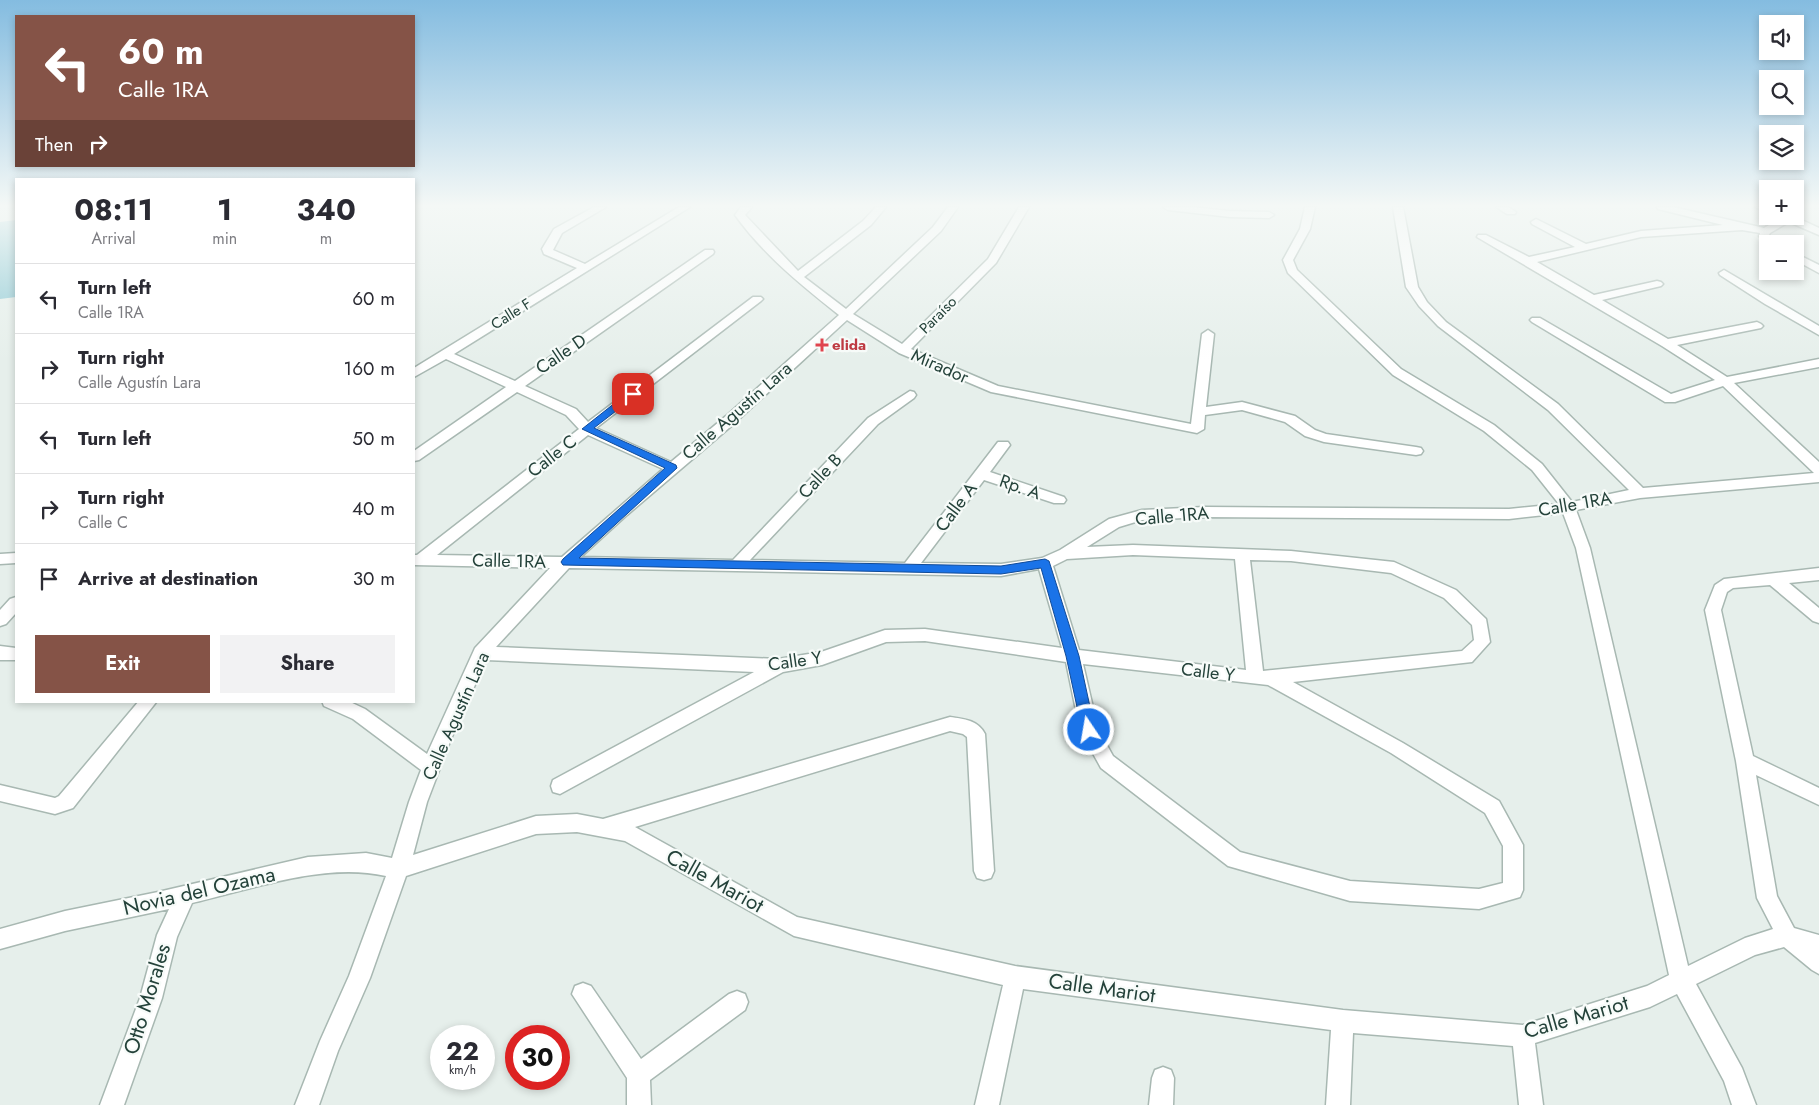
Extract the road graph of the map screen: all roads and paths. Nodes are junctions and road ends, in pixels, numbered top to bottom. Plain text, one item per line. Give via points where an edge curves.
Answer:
1 (563, 259) edge
2 (600, 259) edge
3 (699, 259) edge
4 (780, 259) edge
5 (820, 259) edge
6 (905, 259) edge
7 (994, 259) edge
8 (1289, 259) edge
9 (1407, 259) edge
10 (1523, 259) edge
11 (1538, 259) edge
12 (1528, 261) junction
13 (1804, 261) edge
14 (585, 268) junction
15 (1819, 270) edge
16 (1724, 273) dead end
17 (797, 276) junction
18 (1657, 284) dead end
19 (756, 299) dead end
20 (1593, 299) junction
21 (846, 316) junction
22 (1536, 320) dead end
23 (1757, 326) dead end
24 (1819, 331) edge
25 (1208, 334) dead end
26 (1666, 343) junction
27 (903, 350) junction
28 (445, 354) junction
29 (1819, 363) edge
30 (415, 372) edge
31 (1725, 381) junction
32 (513, 386) junction
33 (910, 395) dead end
34 (1200, 412) junction
35 (587, 429) junction
36 (1002, 445) dead end
37 (1416, 451) dead end
38 (415, 456) edge
39 (672, 468) junction
40 (1819, 470) edge
41 (981, 474) junction
42 (1819, 477) edge
43 (1640, 493) junction
44 (1059, 500) dead end
45 (1568, 507) junction
46 (1065, 554) junction
47 (1242, 554) junction
48 (15, 558) edge
49 (0, 559) edge
50 (417, 560) edge
51 (567, 562) junction
52 (1045, 564) junction
53 (737, 565) junction
54 (909, 568) junction
55 (1819, 574) edge
56 (1773, 578) junction
57 (15, 604) edge
58 (1819, 617) edge
59 (0, 620) edge
60 (0, 653) edge
61 (482, 653) junction
62 (15, 654) edge
63 (1073, 656) junction
64 (778, 666) junction
65 (1262, 678) junction
66 (147, 703) edge
67 (334, 703) edge
68 (1745, 761) junction
69 (432, 767) junction
70 (560, 786) dead end
71 (0, 793) edge
72 (1819, 797) edge
73 (603, 828) junction
74 (399, 869) junction
75 (984, 871) dead end
76 (186, 894) junction
77 (1787, 936) junction
78 (0, 939) edge
79 (1819, 945) edge
80 (1819, 963) edge
81 (1016, 977) junction
82 (1681, 979) junction
83 (583, 994) dead end
84 (737, 1002) dead end
85 (1343, 1021) junction
86 (1523, 1036) junction
87 (638, 1074) junction
88 (1163, 1078) dead end
89 (109, 1105) edge
90 (307, 1105) edge
91 (639, 1105) edge
92 (987, 1105) edge
93 (1161, 1105) edge
94 (1338, 1105) edge
95 (1531, 1105) edge
96 (1744, 1105) edge

1 - 14 street
2 - 14 street, Calle F
3 - 32 street, Calle D
4 - 17 street, Mirador
5 - 17 street
6 - 21 street, Calle Agustín Lara
7 - 27 street, Paraíso
8 - 45 street via 1292,271 1397,372 1489,428 1522,454 1556,489
9 - 43 street via 1412,287 1442,324 1553,407
10 - 12 street
11 - 12 street
12 - 20 street
13 - 15 street
14 - 28 street, Calle F
16 - 24 street
17 - 21 street, Mirador
18 - 20 street
19 - 35 street, Calle C
20 - 26 street
21 - 27 street, Mirador
21 - 39 street, Calle Agustín Lara
22 - 31 street via 1670,399
23 - 26 street
25 - 34 street
26 - 31 street
27 - 34 street, Mirador via 995,389 1195,429 1198,428
28 - 30 street, Calle F
28 - 32 street
29 - 31 street
31 - 40 street
32 - 35 street via 571,412
32 - 38 street, Calle D
33 - 53 street, Calle B via 873,421
34 - 37 street via 1242,406 1290,418 1310,434 1324,438
35 - 39 street
35 - 50 street, Calle C
36 - 41 street, Calle A
39 - 51 street, Calle Agustín Lara
41 - 44 street, Rp. A
41 - 54 street, Calle A
42 - 43 street, Calle 1RA
43 - 45 street, Calle 1RA
45 - 46 street, Calle 1RA via 1510,514 1205,512 1142,515 1114,523
45 - 82 street via 1583,548
46 - 47 street, Calle Y via 1132,550
46 - 52 street, Calle 1RA
47 - 65 street
47 - 65 street, Calle Y via 1291,556 1394,568 1450,594 1480,623 1482,642 1466,657
48 - 49 street
50 - 51 street, Calle 1RA
51 - 53 street, Calle 1RA
51 - 61 street, Calle Agustín Lara via 527,601
52 - 54 street, Calle 1RA via 1001,570
52 - 63 street
53 - 54 street, Calle 1RA
55 - 56 street
56 - 58 street
56 - 68 street via 1723,585 1714,603 1713,617
57 - 59 street
60 - 62 street
61 - 64 street, Calle Y
61 - 69 street, Calle Agustín Lara
63 - 64 street, Calle Y via 925,635 885,636 822,658
63 - 65 street, Calle Y
63 - 65 street via 1089,730 1106,762 1235,860 1350,891 1478,899 1513,890 1513,844 1492,807 1397,748
64 - 70 street
66 - 71 street via 66,802 55,806
67 - 69 street via 359,714
68 - 72 street
68 - 77 street via 1764,887
69 - 74 street, Calle Agustín Lara via 418,802
73 - 74 street, Calle Mariot via 577,823 536,825
73 - 75 street via 950,724 967,727 976,734
73 - 81 street, Calle Mariot via 628,833 794,926
74 - 76 street, Novia del Ozama via 366,862 308,866
74 - 90 street, Calle Agustín Lara
76 - 78 street, Novia del Ozama
76 - 89 street, Otto Morales via 167,935 151,998
77 - 79 street
77 - 80 street
77 - 82 street, Calle Mariot via 1752,945
81 - 85 street, Calle Mariot
81 - 92 street
82 - 86 street, Calle Mariot via 1650,996
82 - 96 street via 1734,1076
83 - 87 street
84 - 87 street
85 - 86 street, Calle Mariot
85 - 94 street
86 - 95 street
87 - 91 street
88 - 93 street

